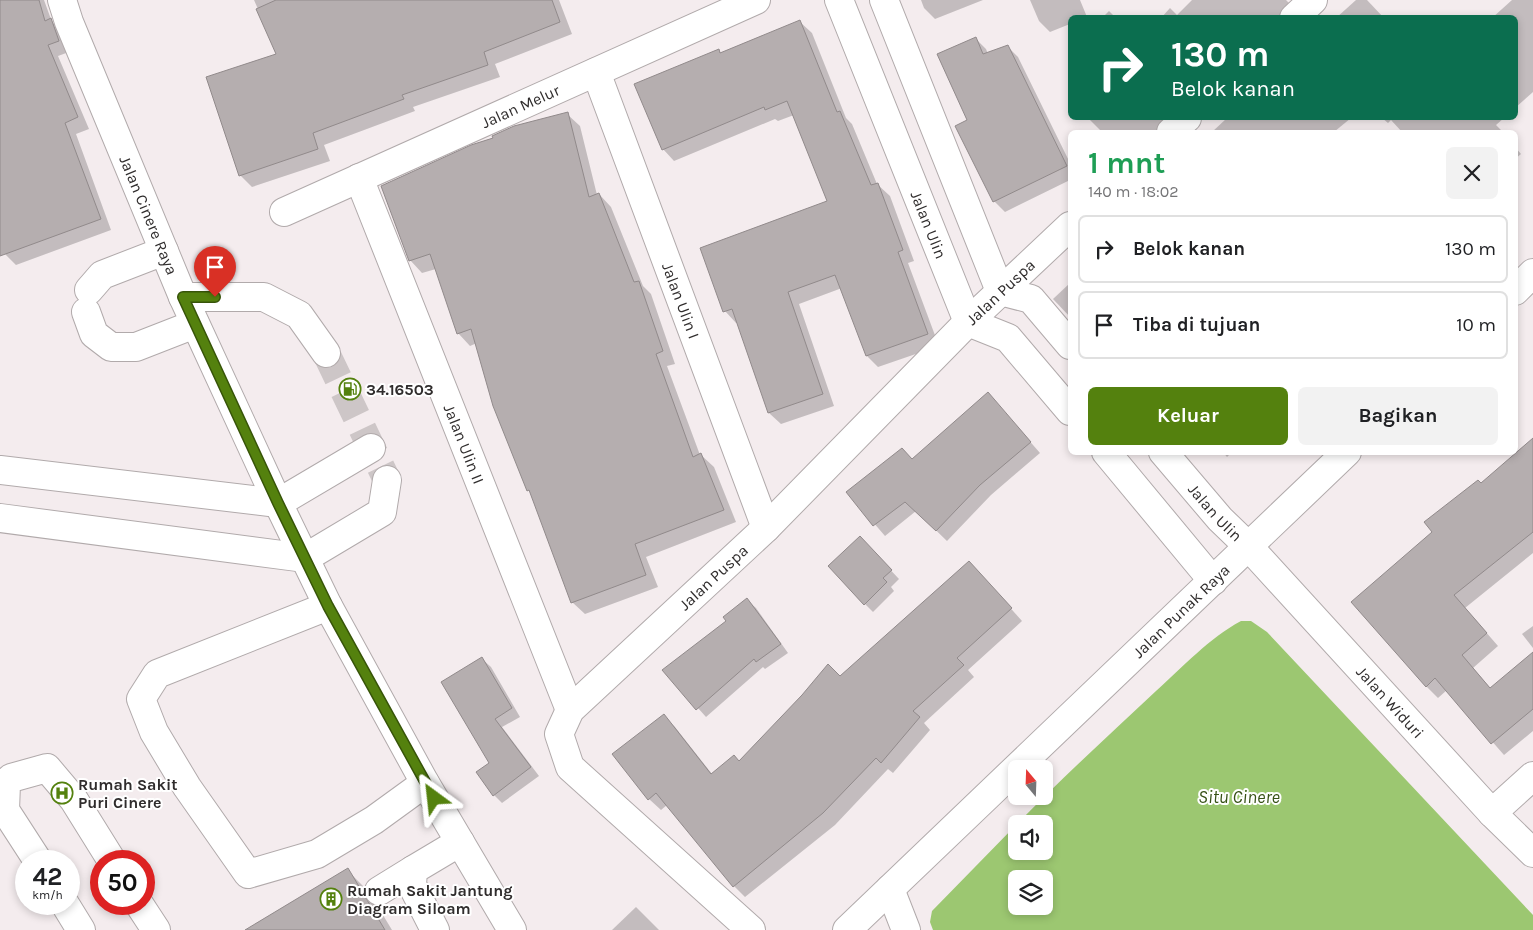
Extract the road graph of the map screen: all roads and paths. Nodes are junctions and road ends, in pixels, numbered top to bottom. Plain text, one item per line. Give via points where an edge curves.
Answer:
1 (62, 0) edge
2 (756, 0) edge
3 (839, 0) edge
4 (884, 0) edge
5 (1313, 0) edge
6 (1297, 15) edge
7 (596, 72) junction
8 (1185, 120) edge
9 (1173, 130) edge
10 (359, 178) junction
11 (284, 212) dead end
12 (1068, 228) edge
13 (164, 251) junction
14 (1533, 274) edge
15 (1518, 288) edge
16 (1000, 291) junction
17 (183, 297) junction
18 (968, 322) junction
19 (195, 324) junction
20 (1068, 343) edge
21 (326, 352) tunnel mouth
22 (1068, 409) edge
23 (371, 448) dead end
24 (1108, 455) edge
25 (1166, 455) edge
26 (1344, 455) edge
27 (0, 470) edge
28 (386, 480) tunnel mouth
29 (278, 503) junction
30 (0, 518) edge
31 (766, 528) junction
32 (1249, 547) junction
33 (305, 558) junction
34 (1213, 581) junction
35 (328, 606) junction
36 (570, 710) junction
37 (1533, 776) edge
38 (425, 783) junction
39 (1492, 813) junction
40 (460, 842) junction
41 (31, 850) edge
42 (105, 850) edge
43 (1533, 853) edge
44 (413, 870) junction
45 (890, 889) junction
46 (379, 891) dead end
47 (71, 915) edge
48 (146, 915) edge
49 (855, 928) edge
50 (81, 930) edge
51 (156, 930) edge
52 (435, 930) edge
53 (512, 930) edge
54 (750, 930) edge
55 (906, 930) edge

1 - 13 street, Jalan Cinere Raya
2 - 7 street, Jalan Melur
3 - 18 street, Jalan Ulin
4 - 16 street
5 - 6 street
7 - 10 street, Jalan Melur
7 - 31 street, Jalan Ulin I
8 - 9 street
10 - 11 street, Jalan Melur
10 - 36 street, Jalan Ulin II
12 - 16 street, Jalan Puspa
13 - 17 street, Jalan Cinere Raya
13 - 19 street via 102,275 88,301 94,334 111,347 136,347
14 - 15 street
16 - 18 street, Jalan Puspa
16 - 20 street via 1030,299
17 - 19 street, Jalan Cinere Raya
17 - 21 street via 264,297 299,315
18 - 22 street via 1008,338
18 - 31 street, Jalan Puspa
19 - 29 street, Jalan Cinere Raya
23 - 29 street
24 - 34 street
25 - 32 street, Jalan Ulin via 1220,519
26 - 32 street, Jalan Punak Raya
27 - 29 street
28 - 33 street via 382,512
29 - 33 street, Jalan Cinere Raya
30 - 33 street
31 - 36 street, Jalan Puspa
32 - 34 street, Jalan Punak Raya
32 - 39 street, Jalan Widuri
33 - 35 street, Jalan Cinere Raya
34 - 45 street, Jalan Punak Raya
35 - 38 street, Jalan Cinere Raya
35 - 38 street via 157,674 141,699 154,732 187,787 248,874 317,854 374,820
36 - 54 street, Jalan Puspa via 559,734 570,767
37 - 39 street
38 - 40 street, Jalan Cinere Raya
39 - 43 street, Jalan Widuri
40 - 44 street
40 - 53 street, Jalan Cinere Raya
41 - 42 street via 5,810 6,784 11,778 47,768 74,800
44 - 46 street
44 - 52 street via 412,885
45 - 49 street, Jalan Punak Raya
45 - 55 street
47 - 50 street
48 - 51 street

